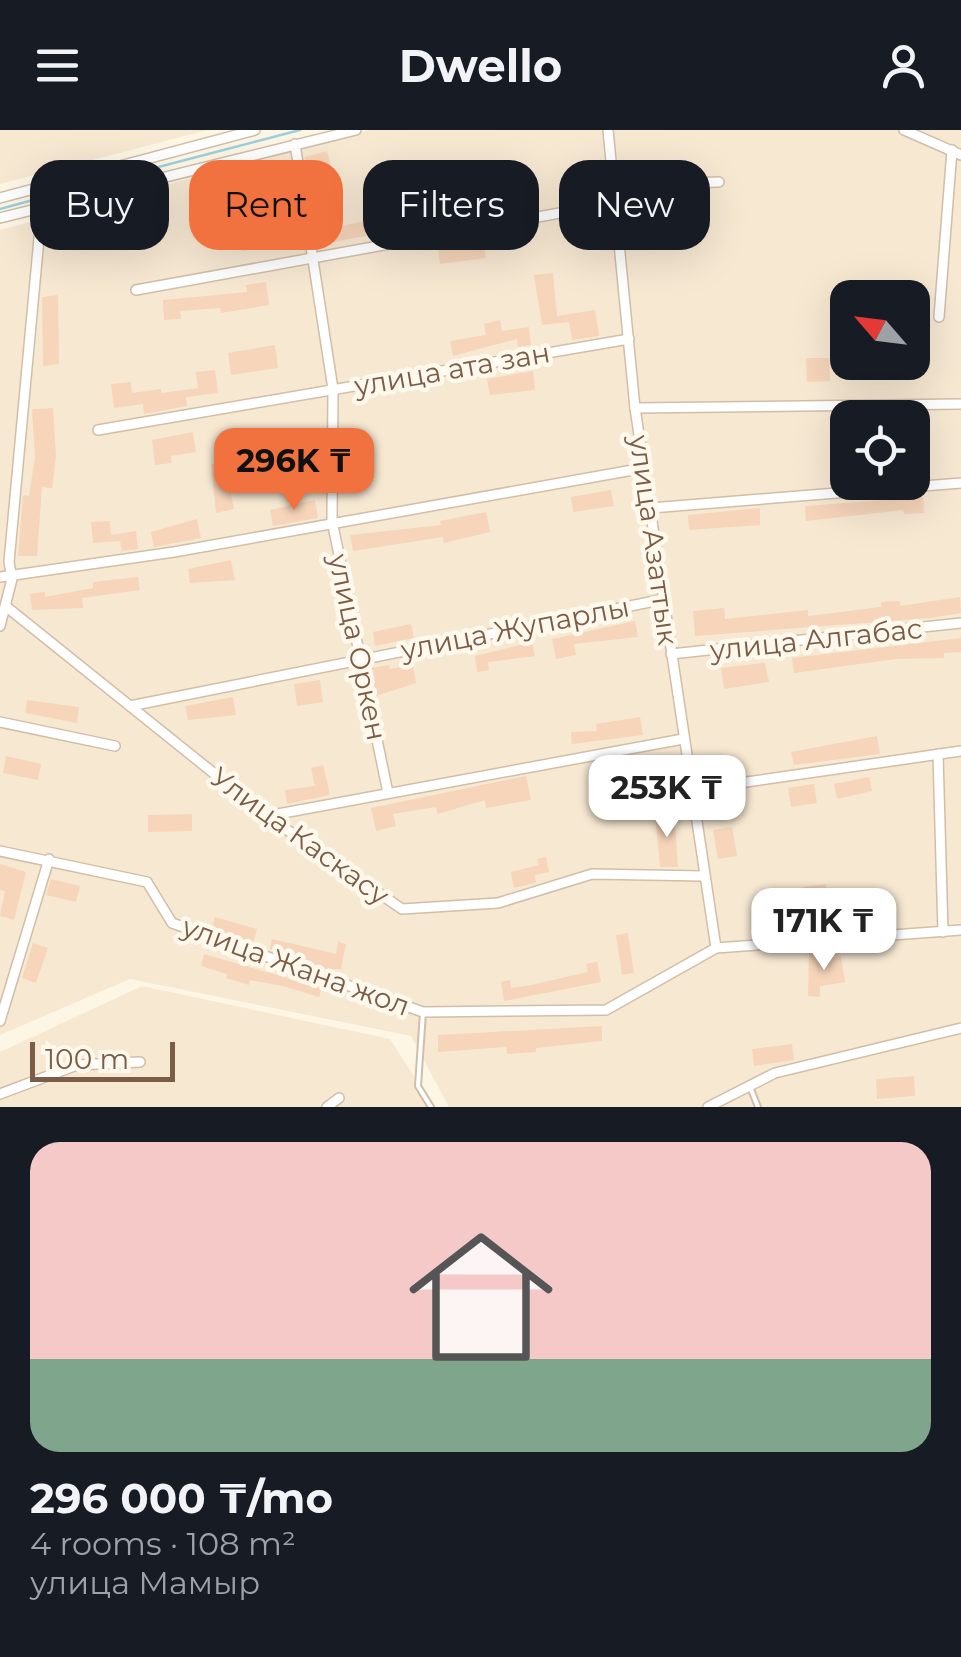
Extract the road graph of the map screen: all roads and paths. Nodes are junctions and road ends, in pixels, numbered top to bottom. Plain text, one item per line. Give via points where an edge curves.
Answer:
1 (255, 130) edge
2 (356, 130) edge
3 (608, 130) edge
4 (904, 130) edge
5 (295, 144) junction
6 (956, 153) edge
7 (611, 160) edge
8 (169, 175) edge
9 (710, 182) edge
10 (719, 182) dead end
11 (0, 198) edge
12 (30, 209) edge
13 (559, 213) edge
14 (0, 218) edge
15 (38, 250) edge
16 (620, 250) edge
17 (314, 256) junction
18 (136, 290) dead end
19 (938, 317) dead end
20 (629, 339) junction
21 (333, 389) junction
22 (961, 404) edge
23 (635, 408) junction
24 (98, 430) dead end
25 (644, 468) junction
26 (961, 482) edge
27 (651, 508) junction
28 (332, 521) junction
29 (0, 577) edge
30 (12, 579) junction
31 (665, 599) junction
32 (8, 608) junction
33 (961, 623) edge
34 (0, 626) edge
35 (671, 654) junction
36 (361, 658) junction
37 (130, 706) junction
38 (0, 722) edge
39 (683, 739) junction
40 (115, 746) dead end
41 (961, 751) edge
42 (938, 754) junction
43 (692, 790) junction
44 (388, 793) junction
45 (267, 816) junction
46 (0, 851) edge
47 (49, 859) junction
48 (703, 876) junction
49 (961, 930) edge
50 (943, 932) junction
51 (716, 948) junction
52 (423, 1012) junction
53 (0, 1021) edge
54 (961, 1028) edge
55 (140, 1062) dead end
56 (750, 1087) junction
57 (0, 1094) edge
58 (339, 1098) dead end
59 (326, 1107) edge
60 (431, 1107) edge
61 (708, 1107) edge
62 (758, 1107) edge

1 - 11 street
2 - 5 street
3 - 7 street, улица Азаттык
4 - 6 street
5 - 8 street
5 - 17 street, улица Оркен
6 - 19 street
9 - 10 street
12 - 14 street
13 - 17 street
15 - 30 street
16 - 20 street, улица Азаттык
17 - 18 street
17 - 21 street, улица Оркен
20 - 21 street, улица ата зан
20 - 23 street, улица Азаттык
21 - 24 street, улица ата зан
21 - 28 street, улица Оркен
22 - 23 street
23 - 25 street, улица Азаттык
25 - 27 street, улица Азаттык
25 - 28 street
26 - 27 street
27 - 31 street, улица Азаттык
28 - 30 street
28 - 36 street, улица Оркен
29 - 30 street
30 - 32 street
31 - 35 street, улица Азаттык
31 - 36 street, улица Жупарлы
32 - 34 street
32 - 37 street, Улица Каскасу
33 - 35 street, улица Алгабас
35 - 39 street, улица Азаттык
36 - 37 street, улица Жупарлы
36 - 44 street, улица Оркен
37 - 45 street, Улица Каскасу
38 - 40 street
39 - 43 street, улица Азаттык
39 - 44 street
41 - 42 street
42 - 43 street
42 - 50 street
43 - 48 street, улица Азаттык
44 - 45 street
45 - 48 street, Улица Каскасу via 402,910 498,903 592,874
46 - 47 street, улица Жана жол
47 - 52 street, улица Жана жол via 147,882 172,923
47 - 53 street
48 - 51 street, улица Азаттык
49 - 50 street, улица Жана жол
50 - 51 street, улица Жана жол
51 - 52 street, улица Жана жол via 606,1010
52 - 60 lane via 418,1086
54 - 56 street via 775,1073
55 - 57 street via 77,1065
56 - 61 street
56 - 62 lane
58 - 59 street

